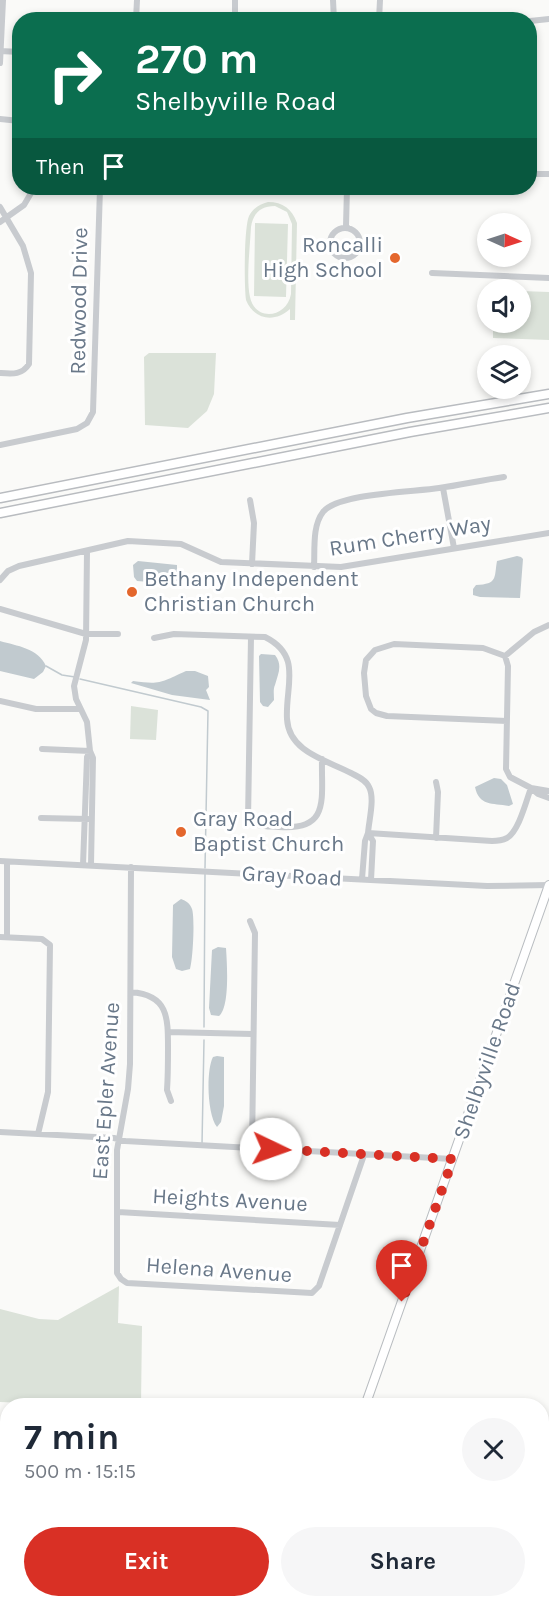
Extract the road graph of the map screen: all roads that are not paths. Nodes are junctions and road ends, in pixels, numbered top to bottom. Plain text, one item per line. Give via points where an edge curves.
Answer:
1 (3, 0) edge
2 (1, 51) edge
3 (0, 63) edge
4 (30, 195) edge
5 (100, 195) edge
6 (347, 195) edge
7 (0, 207) edge
8 (7, 218) junction
9 (0, 222) edge
10 (348, 228) junction
11 (432, 273) dead end
12 (549, 278) edge
13 (0, 373) edge
14 (549, 394) edge
15 (549, 408) edge
16 (0, 445) edge
17 (504, 477) dead end
18 (443, 488) junction
19 (0, 498) edge
20 (250, 500) dead end
21 (0, 513) edge
22 (549, 533) edge
23 (454, 548) junction
24 (87, 551) junction
25 (252, 564) junction
26 (314, 567) junction
27 (0, 580) edge
28 (0, 609) edge
29 (549, 625) edge
30 (86, 634) junction
31 (118, 634) dead end
32 (154, 638) dead end
33 (251, 638) junction
34 (505, 656) junction
35 (0, 700) edge
36 (80, 709) junction
37 (507, 721) junction
38 (42, 749) dead end
39 (90, 751) junction
40 (322, 759) junction
41 (436, 782) dead end
42 (531, 788) junction
43 (549, 791) edge
44 (549, 798) edge
45 (41, 818) dead end
46 (88, 819) junction
47 (368, 833) junction
48 (436, 838) junction
49 (4, 861) edge
50 (87, 865) junction
51 (131, 867) junction
52 (362, 879) junction
53 (371, 880) junction
54 (549, 885) edge
55 (250, 921) dead end
56 (3, 937) edge
57 (131, 992) junction
58 (168, 1032) junction
59 (252, 1034) junction
60 (171, 1101) dead end
61 (0, 1132) edge
62 (38, 1134) junction
63 (120, 1141) junction
64 (252, 1148) junction
65 (364, 1155) junction
66 (453, 1159) junction
67 (118, 1212) junction
68 (340, 1225) junction
69 (121, 1279) joint
70 (368, 1398) edge

1 - 2 street
2 - 3 street
4 - 8 street
5 - 16 street, Redwood Drive via 92,416 75,430
6 - 10 street
7 - 8 street
8 - 9 street
8 - 13 street via 23,246 31,273 30,360 20,373
10 - 10 street via 336,230 330,242 333,251 345,258 353,255 360,244 356,232
11 - 12 street
14 - 19 highway
15 - 21 highway
17 - 18 street
18 - 23 street
18 - 26 street via 394,492 332,504 316,527
20 - 25 street via 254,524
22 - 23 street, Rum Cherry Way
23 - 26 street, Rum Cherry Way via 346,567
24 - 25 street, Rum Cherry Way via 126,542 175,544 219,562
24 - 27 street, Rum Cherry Way via 19,566
24 - 30 street
25 - 26 street, Rum Cherry Way
28 - 30 street
29 - 34 street
30 - 31 street
30 - 36 street via 76,678
32 - 33 street via 174,634
33 - 40 street via 265,637 279,645 288,658 287,719 292,738
33 - 40 street via 248,820 255,826 295,828 312,822 320,805
34 - 37 street
34 - 37 street via 483,648 394,644 369,654 365,680 366,696 376,713
35 - 36 street via 36,709
36 - 39 street via 87,722
37 - 42 street via 506,769 510,777
38 - 39 street
39 - 46 street via 93,758
40 - 47 street via 361,778 369,787
41 - 48 street
42 - 43 street
42 - 44 street
42 - 48 street via 520,819 507,838 492,842
45 - 46 street
46 - 50 street
47 - 48 street
47 - 52 street
47 - 53 street via 373,841
49 - 50 street, Gray Road
49 - 56 street
50 - 51 street, Gray Road
51 - 52 street, Gray Road
51 - 57 street, East Epler Avenue
52 - 53 street, Gray Road
53 - 54 street, Gray Road
54 - 66 main road, Shelbyville Road
55 - 59 street via 255,933
56 - 62 street via 42,939 51,949 48,1092
57 - 58 street via 153,997 161,1004
57 - 63 street, East Epler Avenue via 130,1072
58 - 59 street
58 - 60 street via 167,1090
59 - 64 street
61 - 62 street
62 - 63 street
63 - 64 street
63 - 67 street, East Epler Avenue
64 - 65 street
65 - 66 street
65 - 68 street
66 - 70 main road, Shelbyville Road
67 - 68 street, Heights Avenue
67 - 69 street, East Epler Avenue via 117,1273
68 - 69 street, Helena Avenue via 319,1286 308,1294 127,1283

